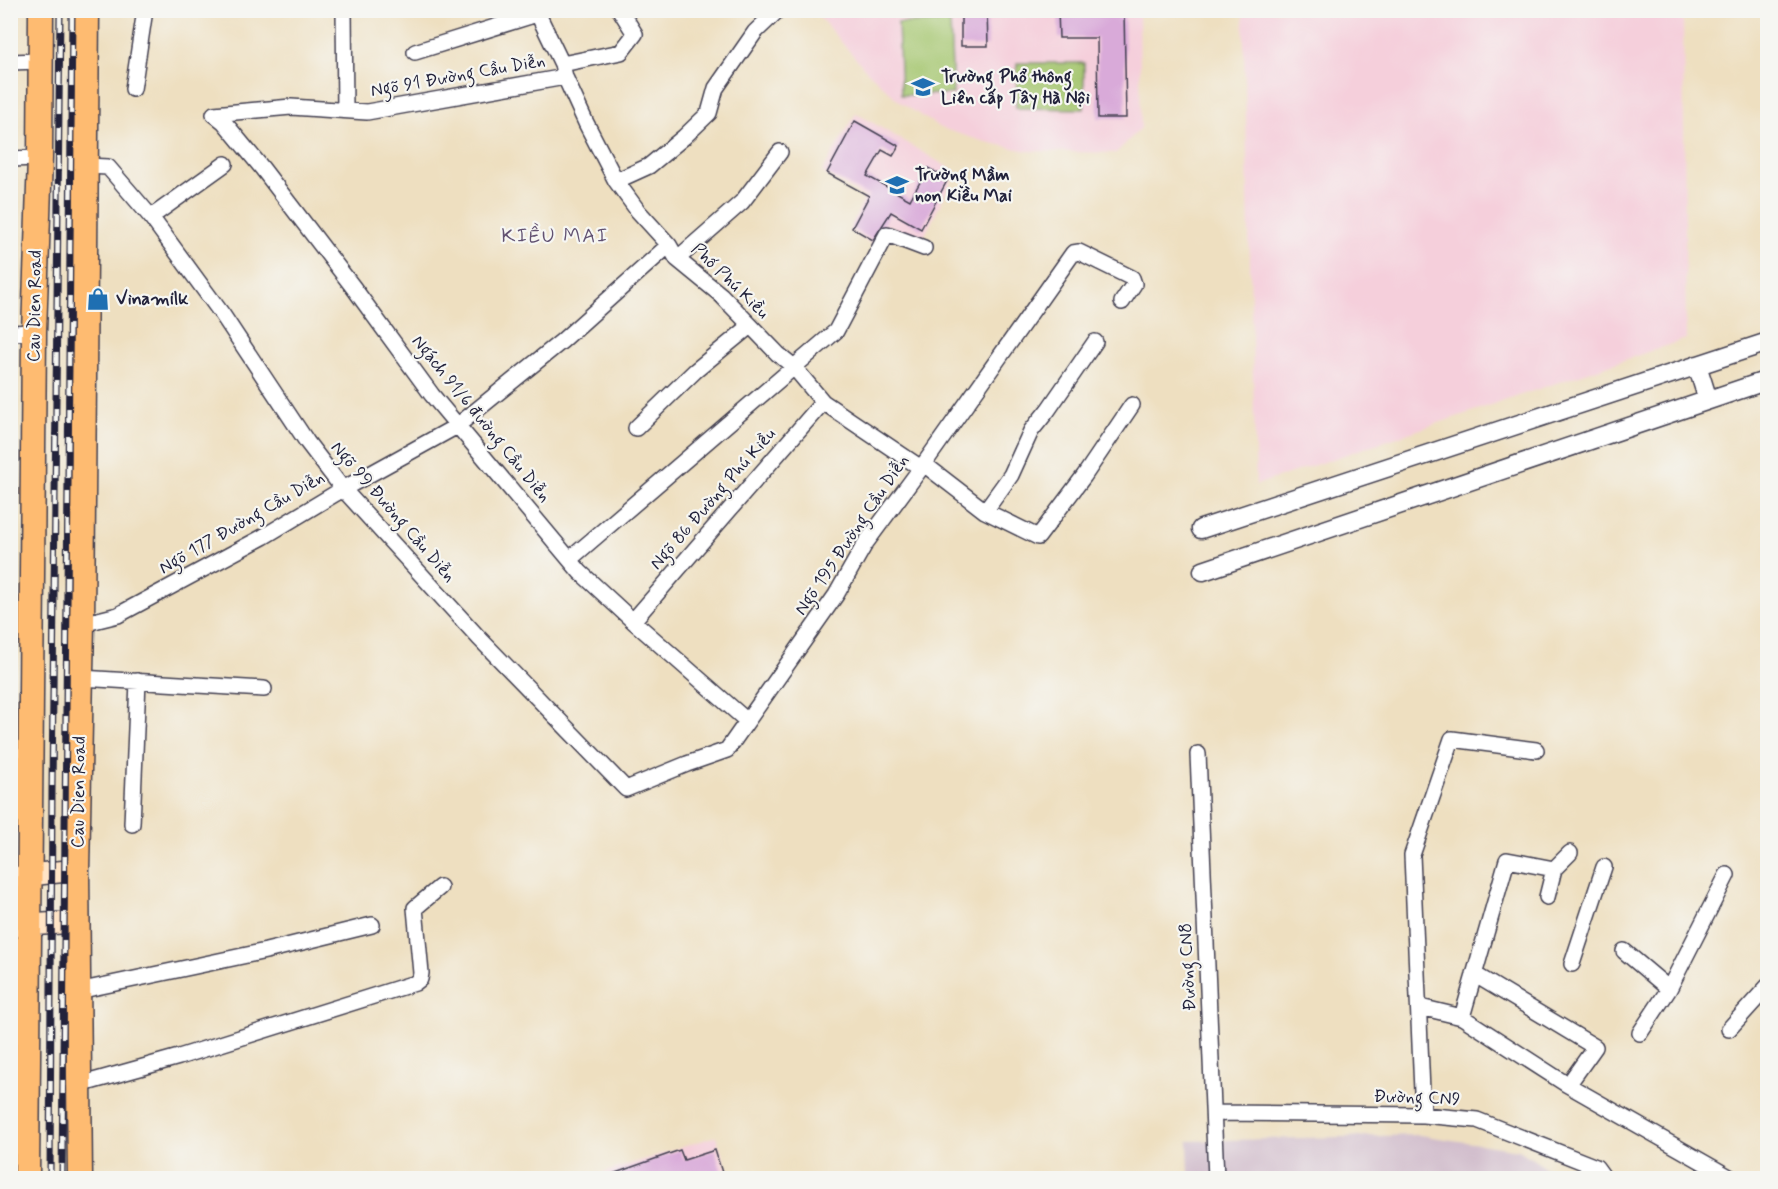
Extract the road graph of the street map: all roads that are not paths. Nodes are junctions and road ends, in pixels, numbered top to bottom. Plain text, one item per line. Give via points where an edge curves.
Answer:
1 (41, 10) edge
2 (87, 10) edge
3 (145, 10) edge
4 (344, 10) edge
5 (620, 10) edge
6 (778, 10) edge
7 (537, 12) edge
8 (415, 52) dead end
9 (40, 61) junction
10 (10, 62) edge
11 (563, 70) junction
12 (133, 89) dead end
13 (345, 110) junction
14 (214, 114) joint
15 (780, 152) dead end
16 (40, 158) junction
17 (10, 159) edge
18 (225, 164) dead end
19 (86, 166) junction
20 (616, 181) junction
21 (151, 217) junction
22 (924, 248) dead end
23 (673, 252) junction
24 (1122, 302) dead end
25 (750, 326) junction
26 (22, 332) edge
27 (1095, 342) dead end
28 (1767, 342) edge
29 (1697, 365) junction
30 (793, 366) junction
31 (1767, 380) edge
32 (1708, 400) junction
33 (823, 402) junction
34 (1132, 405) dead end
35 (457, 426) junction
36 (636, 428) dead end
37 (922, 466) junction
38 (343, 489) junction
39 (985, 511) junction
40 (1201, 529) dead end
41 (570, 559) junction
42 (1203, 571) dead end
43 (633, 621) junction
44 (82, 624) junction
45 (81, 678) junction
46 (138, 681) junction
47 (264, 689) dead end
48 (747, 721) junction
49 (1536, 750) dead end
50 (1198, 754) dead end
51 (21, 755) edge
52 (626, 789) joint
53 (30, 796) junction
54 (10, 822) edge
55 (132, 824) dead end
56 (1570, 853) dead end
57 (1604, 867) dead end
58 (1554, 869) junction
59 (77, 870) junction
60 (1727, 875) dead end
61 (20, 877) edge
62 (440, 887) dead end
63 (1547, 897) dead end
64 (78, 922) junction
65 (20, 925) edge
66 (372, 925) dead end
67 (1623, 951) dead end
68 (1572, 964) dead end
69 (1474, 974) junction
70 (19, 977) edge
71 (1767, 986) edge
72 (1669, 989) junction
73 (78, 991) junction
74 (1420, 1007) junction
75 (1462, 1017) junction
76 (1729, 1029) dead end
77 (1640, 1033) dead end
78 (79, 1085) junction
79 (1568, 1085) junction
80 (1214, 1113) junction
81 (1423, 1115) junction
82 (1725, 1177) edge
83 (27, 1179) edge
84 (80, 1179) edge
85 (1216, 1179) edge
86 (1604, 1179) edge

1 - 9 highway, Cau Dien Road
2 - 19 highway, Cau Dien Road
3 - 12 street
4 - 13 street
5 - 11 street, Ngõ 91 Đường Cầu Diễn via 635,34 621,52
6 - 20 street via 754,32 716,88 709,113 649,166
7 - 8 street
7 - 11 street, Phố Phú Kiều
9 - 10 street
9 - 16 highway, Cau Dien Road
11 - 13 street, Ngõ 91 Đường Cầu Diễn via 368,112
11 - 20 street, Phố Phú Kiều
13 - 14 street, Ngõ 91 Đường Cầu Diễn via 291,107
14 - 35 street, Ngách 91/6 đường Cầu Diễn via 262,168
15 - 23 street, Ngõ 177 Đường Cầu Diễn via 742,202
16 - 17 street
16 - 26 highway, Cau Dien Road
18 - 21 street
19 - 21 street, Ngõ 99 Đường Cầu Diễn via 108,167
19 - 44 highway, Cau Dien Road
20 - 23 street, Phố Phú Kiều
21 - 38 street, Ngõ 99 Đường Cầu Diễn
22 - 30 street via 887,234 836,331
23 - 25 street, Phố Phú Kiều
23 - 35 street, Ngõ 177 Đường Cầu Diễn
24 - 37 street, Ngõ 195 Đường Cầu Diễn via 1134,284 1132,278 1079,252 1073,253
25 - 30 street, Phố Phú Kiều
25 - 36 street via 695,371
26 - 51 highway, Cau Dien Road
27 - 39 street via 1031,431 1011,475
28 - 29 street
29 - 32 street
29 - 40 street
30 - 33 street, Phố Phú Kiều
30 - 41 street
31 - 32 street
32 - 42 street
33 - 37 street, Phố Phú Kiều
33 - 43 street, Ngõ 86 Đường Phú Kiều
34 - 39 street, Phố Phú Kiều via 1038,537
35 - 38 street, Ngõ 177 Đường Cầu Diễn
35 - 41 street, Ngách 91/6 đường Cầu Diễn
37 - 39 street, Phố Phú Kiều
37 - 48 street, Ngõ 195 Đường Cầu Diễn
38 - 44 street, Ngõ 177 Đường Cầu Diễn via 118,615
38 - 52 street, Ngõ 99 Đường Cầu Diễn via 479,638
41 - 43 street, Ngách 91/6 đường Cầu Diễn
43 - 48 street, Ngách 91/6 đường Cầu Diễn
44 - 45 highway, Cau Dien Road
45 - 46 street
45 - 59 highway, Cau Dien Road
46 - 47 street
46 - 55 street
48 - 52 street, Ngõ 195 Đường Cầu Diễn via 727,750
49 - 74 street via 1452,739 1412,855
50 - 80 street, Đường CN8
51 - 53 highway, Cau Dien Road
53 - 54 highway
53 - 61 highway, Cau Dien Road
56 - 58 street
57 - 68 street
58 - 63 street
58 - 69 street via 1507,860
59 - 61 main road
59 - 64 highway, Cau Dien Road
60 - 72 street
61 - 65 highway, Cau Dien Road
62 - 78 street via 415,908 421,973 415,983
64 - 65 main road
64 - 73 highway, Cau Dien Road
65 - 70 highway, Cau Dien Road
66 - 73 street
67 - 72 street
69 - 75 street
69 - 79 street via 1595,1047
70 - 83 highway, Cau Dien Road
71 - 76 street
72 - 77 street
73 - 78 highway, Cau Dien Road
74 - 75 street
74 - 81 street
75 - 79 street
78 - 84 highway, Cau Dien Road
79 - 82 street
80 - 81 street, Đường CN9
80 - 85 street, Đường CN8
81 - 86 street, Đường CN9 via 1477,1120 1596,1167

